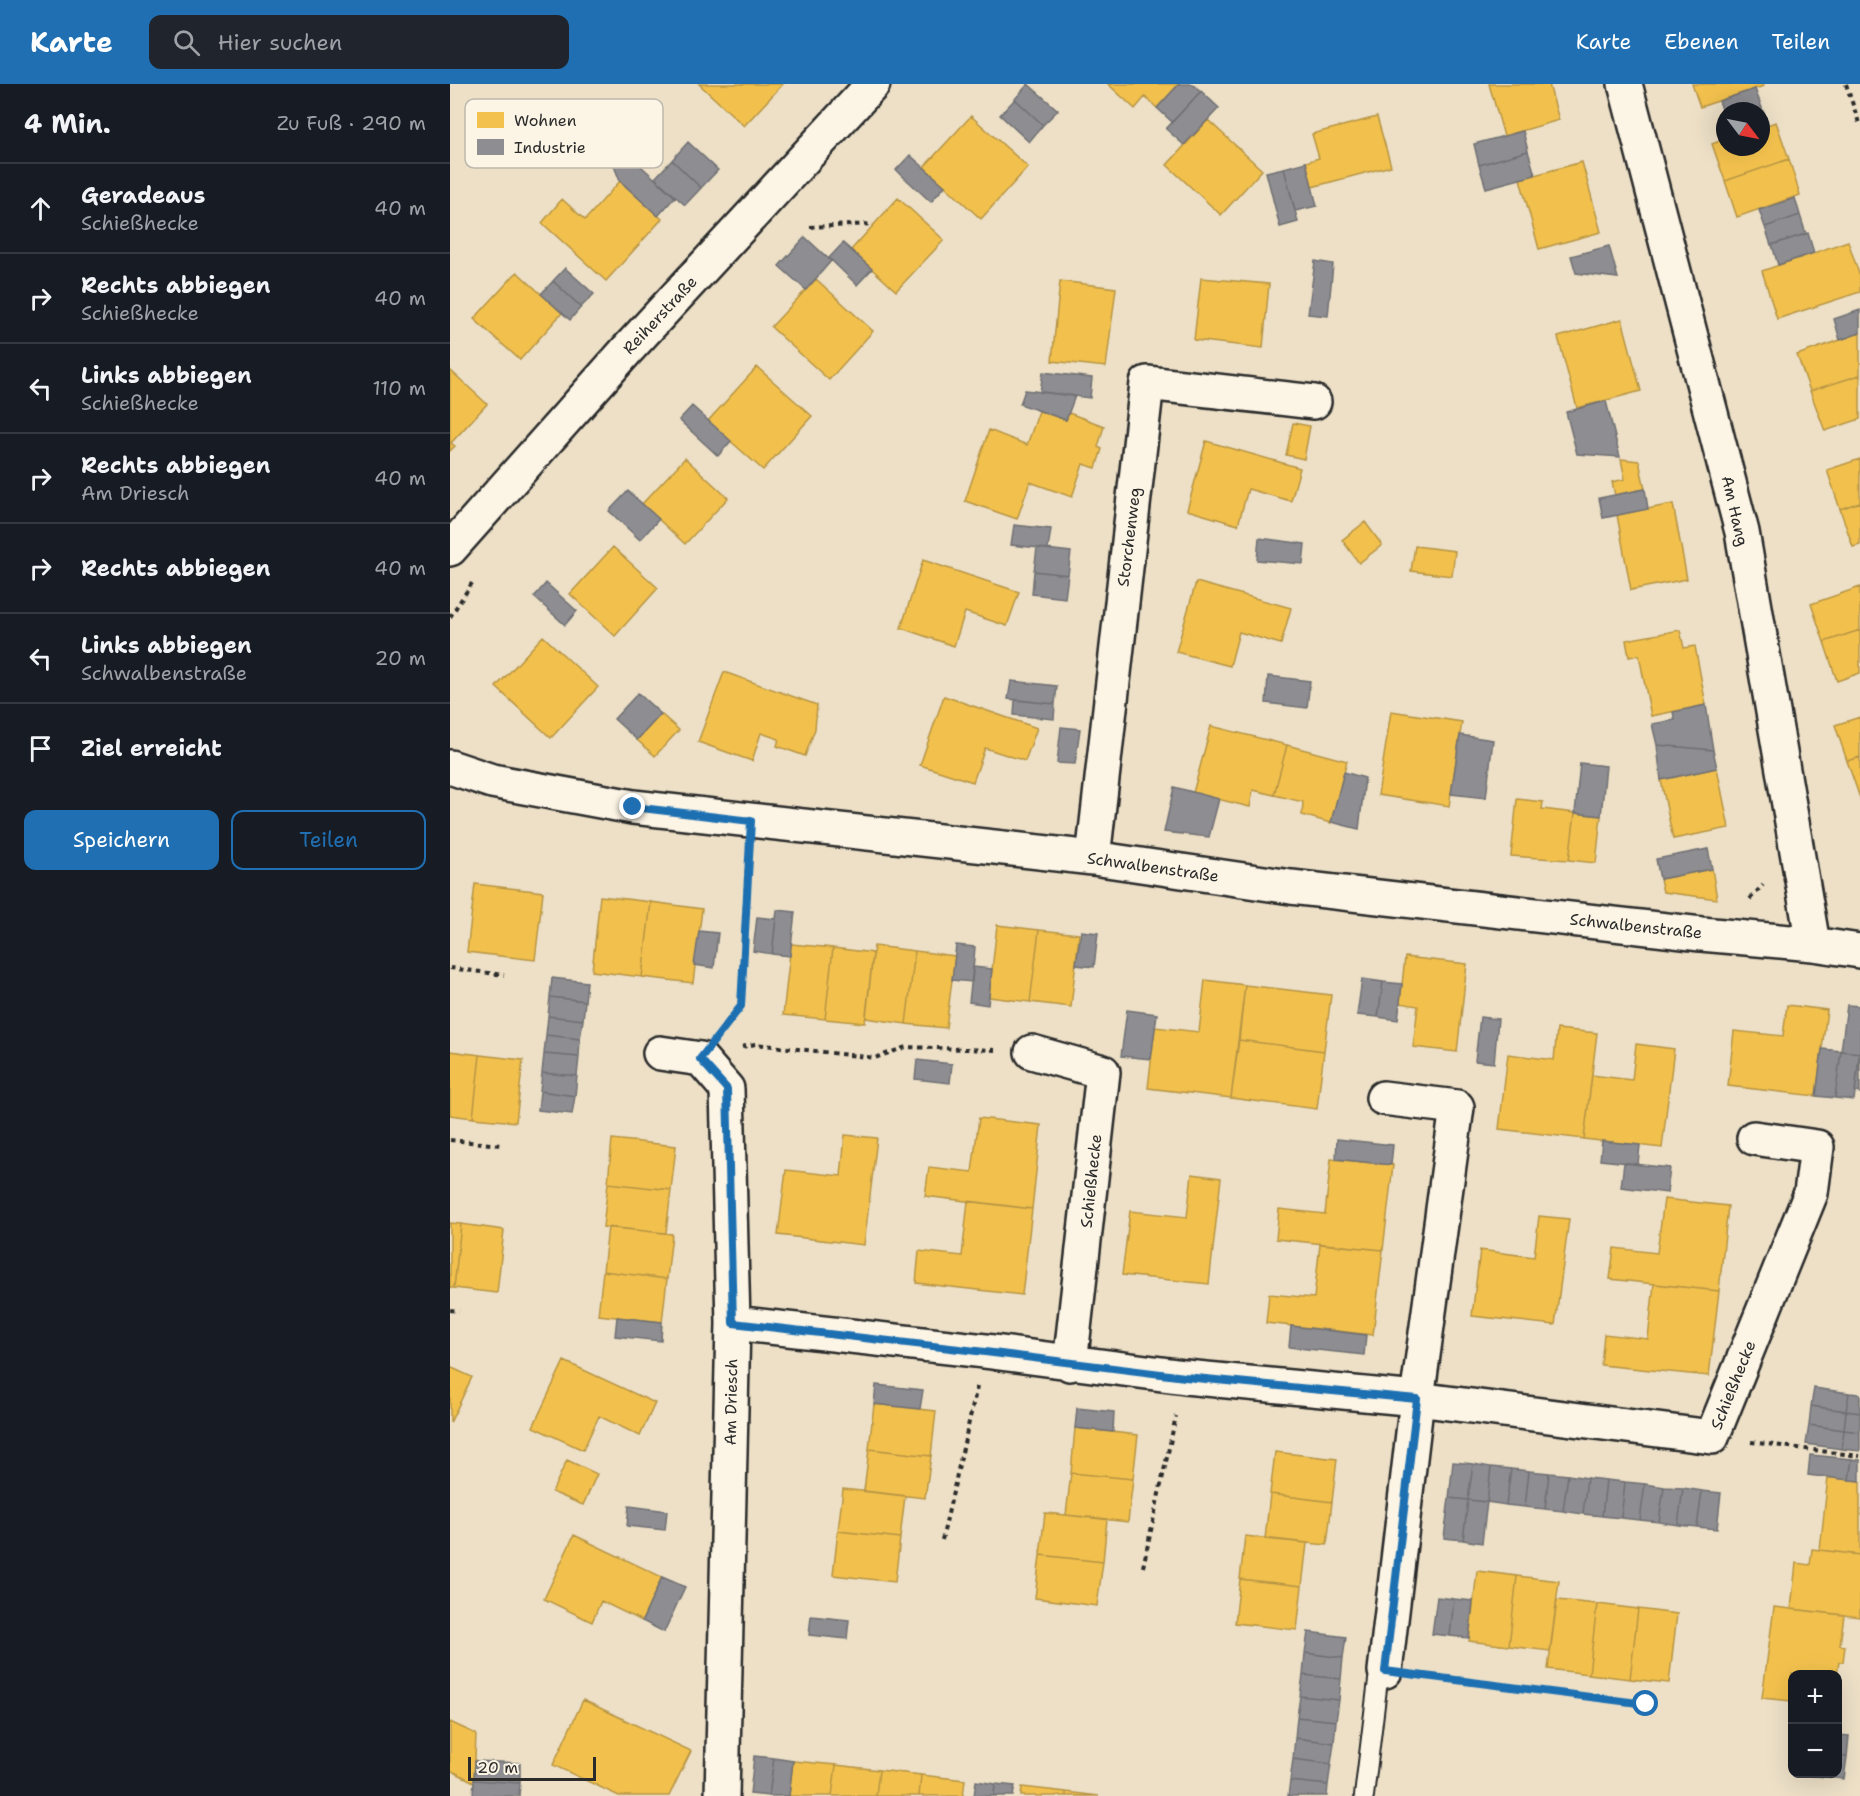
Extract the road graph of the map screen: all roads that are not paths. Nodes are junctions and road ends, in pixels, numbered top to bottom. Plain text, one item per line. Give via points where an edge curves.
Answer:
1 (873, 84) edge
2 (1626, 84) edge
3 (1314, 402) dead end
4 (450, 549) edge
5 (450, 767) edge
6 (1093, 858) junction
7 (1814, 944) junction
8 (1860, 951) edge
9 (1032, 1052) road end
10 (660, 1053) dead end
11 (1383, 1098) dead end
12 (1754, 1138) dead end
13 (733, 1323) junction
14 (1070, 1364) junction
15 (1417, 1399) junction
16 (1385, 1671) joint
17 (722, 1796) edge
18 (1364, 1796) edge

1 - 4 street, Reiherstraße
2 - 7 street, Am Hang via 1742,532
3 - 6 street, Storchenweg via 1147,383
5 - 6 street, Schwalbenstraße via 492,781 633,807
6 - 7 street, Schwalbenstraße via 1291,887
7 - 8 street, Schwalbenstraße
9 - 14 street, Schießhecke via 1103,1072
10 - 13 street, Am Driesch via 700,1059 727,1089
11 - 15 street via 1456,1107
12 - 15 street, Schießhecke via 1817,1147 1812,1193 1712,1437
13 - 14 street, Schießhecke
13 - 17 street, Am Driesch
14 - 15 street, Schießhecke
15 - 16 street
16 - 18 lane via 1378,1680

